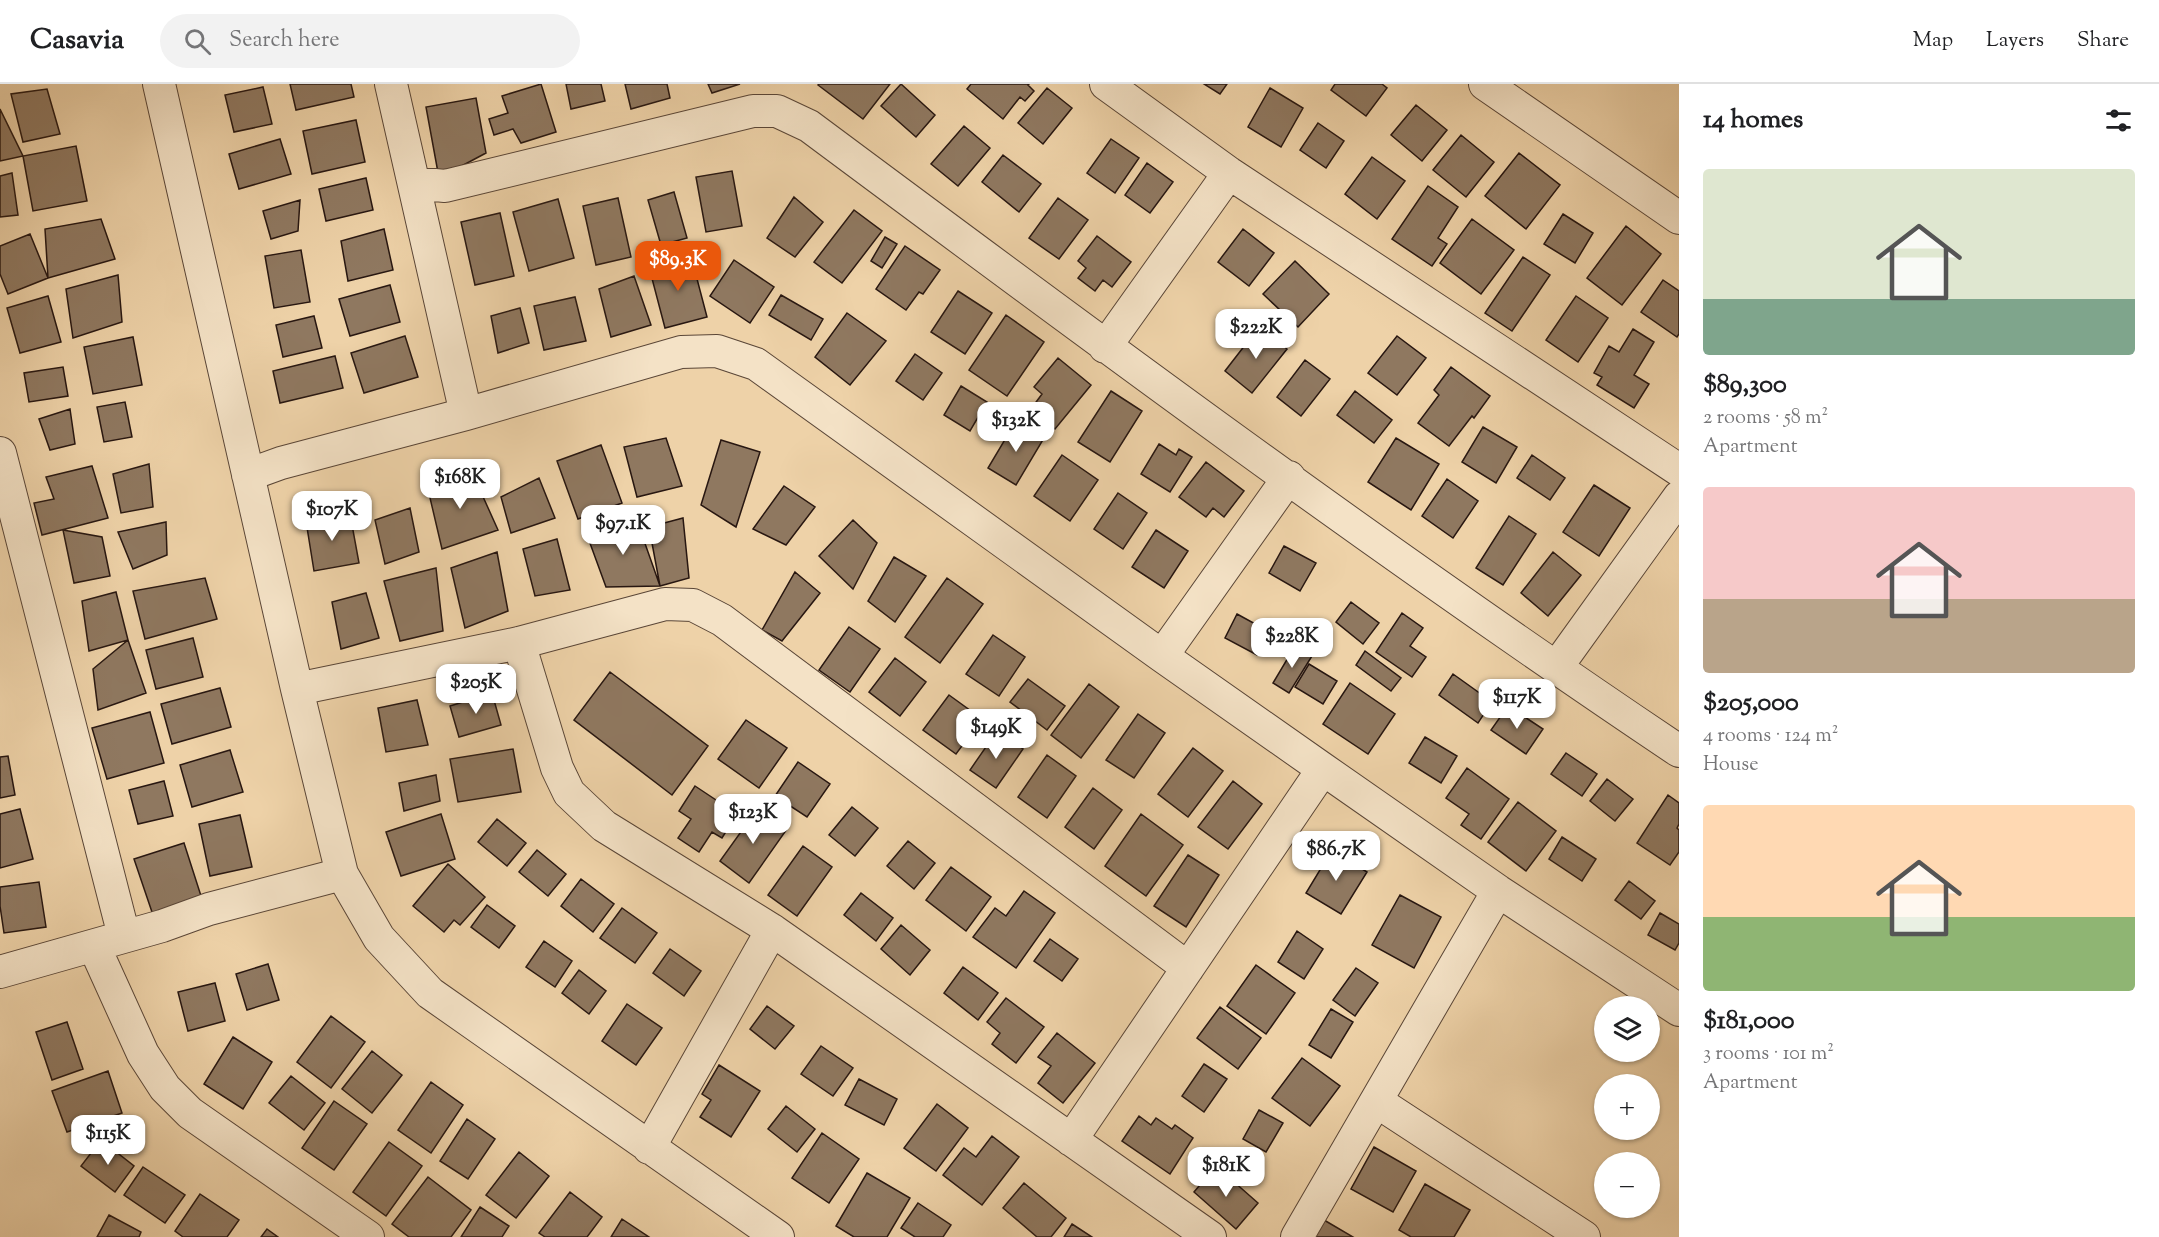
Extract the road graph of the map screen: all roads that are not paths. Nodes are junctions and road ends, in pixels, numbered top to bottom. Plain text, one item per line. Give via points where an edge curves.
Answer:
1 (159, 84) edge
2 (391, 84) edge
3 (1106, 84) edge
4 (1485, 84) edge
5 (1229, 173) junction
6 (414, 183) junction
7 (1679, 218) edge
8 (1105, 347) junction
9 (466, 414) junction
10 (0, 453) edge
11 (1679, 470) edge
12 (248, 475) junction
13 (1288, 477) junction
14 (1679, 497) edge
15 (519, 643) junction
16 (1162, 656) junction
17 (1556, 668) junction
18 (297, 689) junction
19 (1679, 751) edge
20 (1323, 769) junction
21 (342, 874) junction
22 (1498, 891) junction
23 (772, 930) junction
24 (124, 936) junction
25 (94, 946) junction
26 (1188, 968) junction
27 (0, 972) edge
28 (1679, 1010) edge
29 (1376, 1101) junction
30 (1071, 1140) junction
31 (649, 1148) junction
32 (368, 1237) edge
33 (777, 1237) edge
34 (1210, 1237) edge
35 (1297, 1237) edge
36 (1584, 1237) edge

1 - 12 street
2 - 6 street
3 - 5 street
4 - 7 street
5 - 8 street
5 - 11 street
6 - 8 street via 445,186 753,111 777,111 808,126
6 - 9 street
8 - 13 street
9 - 12 street
9 - 16 street via 681,352 717,351 756,364
10 - 24 street
12 - 18 street
13 - 16 street
13 - 17 street
14 - 17 street
15 - 18 street
15 - 23 street via 557,768 569,793 604,826
15 - 26 street via 665,604 693,605 722,620
16 - 20 street
17 - 19 street
18 - 21 street
20 - 22 street
20 - 26 street
21 - 24 street
21 - 31 street via 379,938 430,993
22 - 28 street
22 - 29 street
23 - 30 street
23 - 31 street
24 - 25 street
25 - 27 street
25 - 32 street via 143,1054 165,1088 190,1113
26 - 30 street
29 - 35 street
29 - 36 street
30 - 34 street
31 - 33 street

